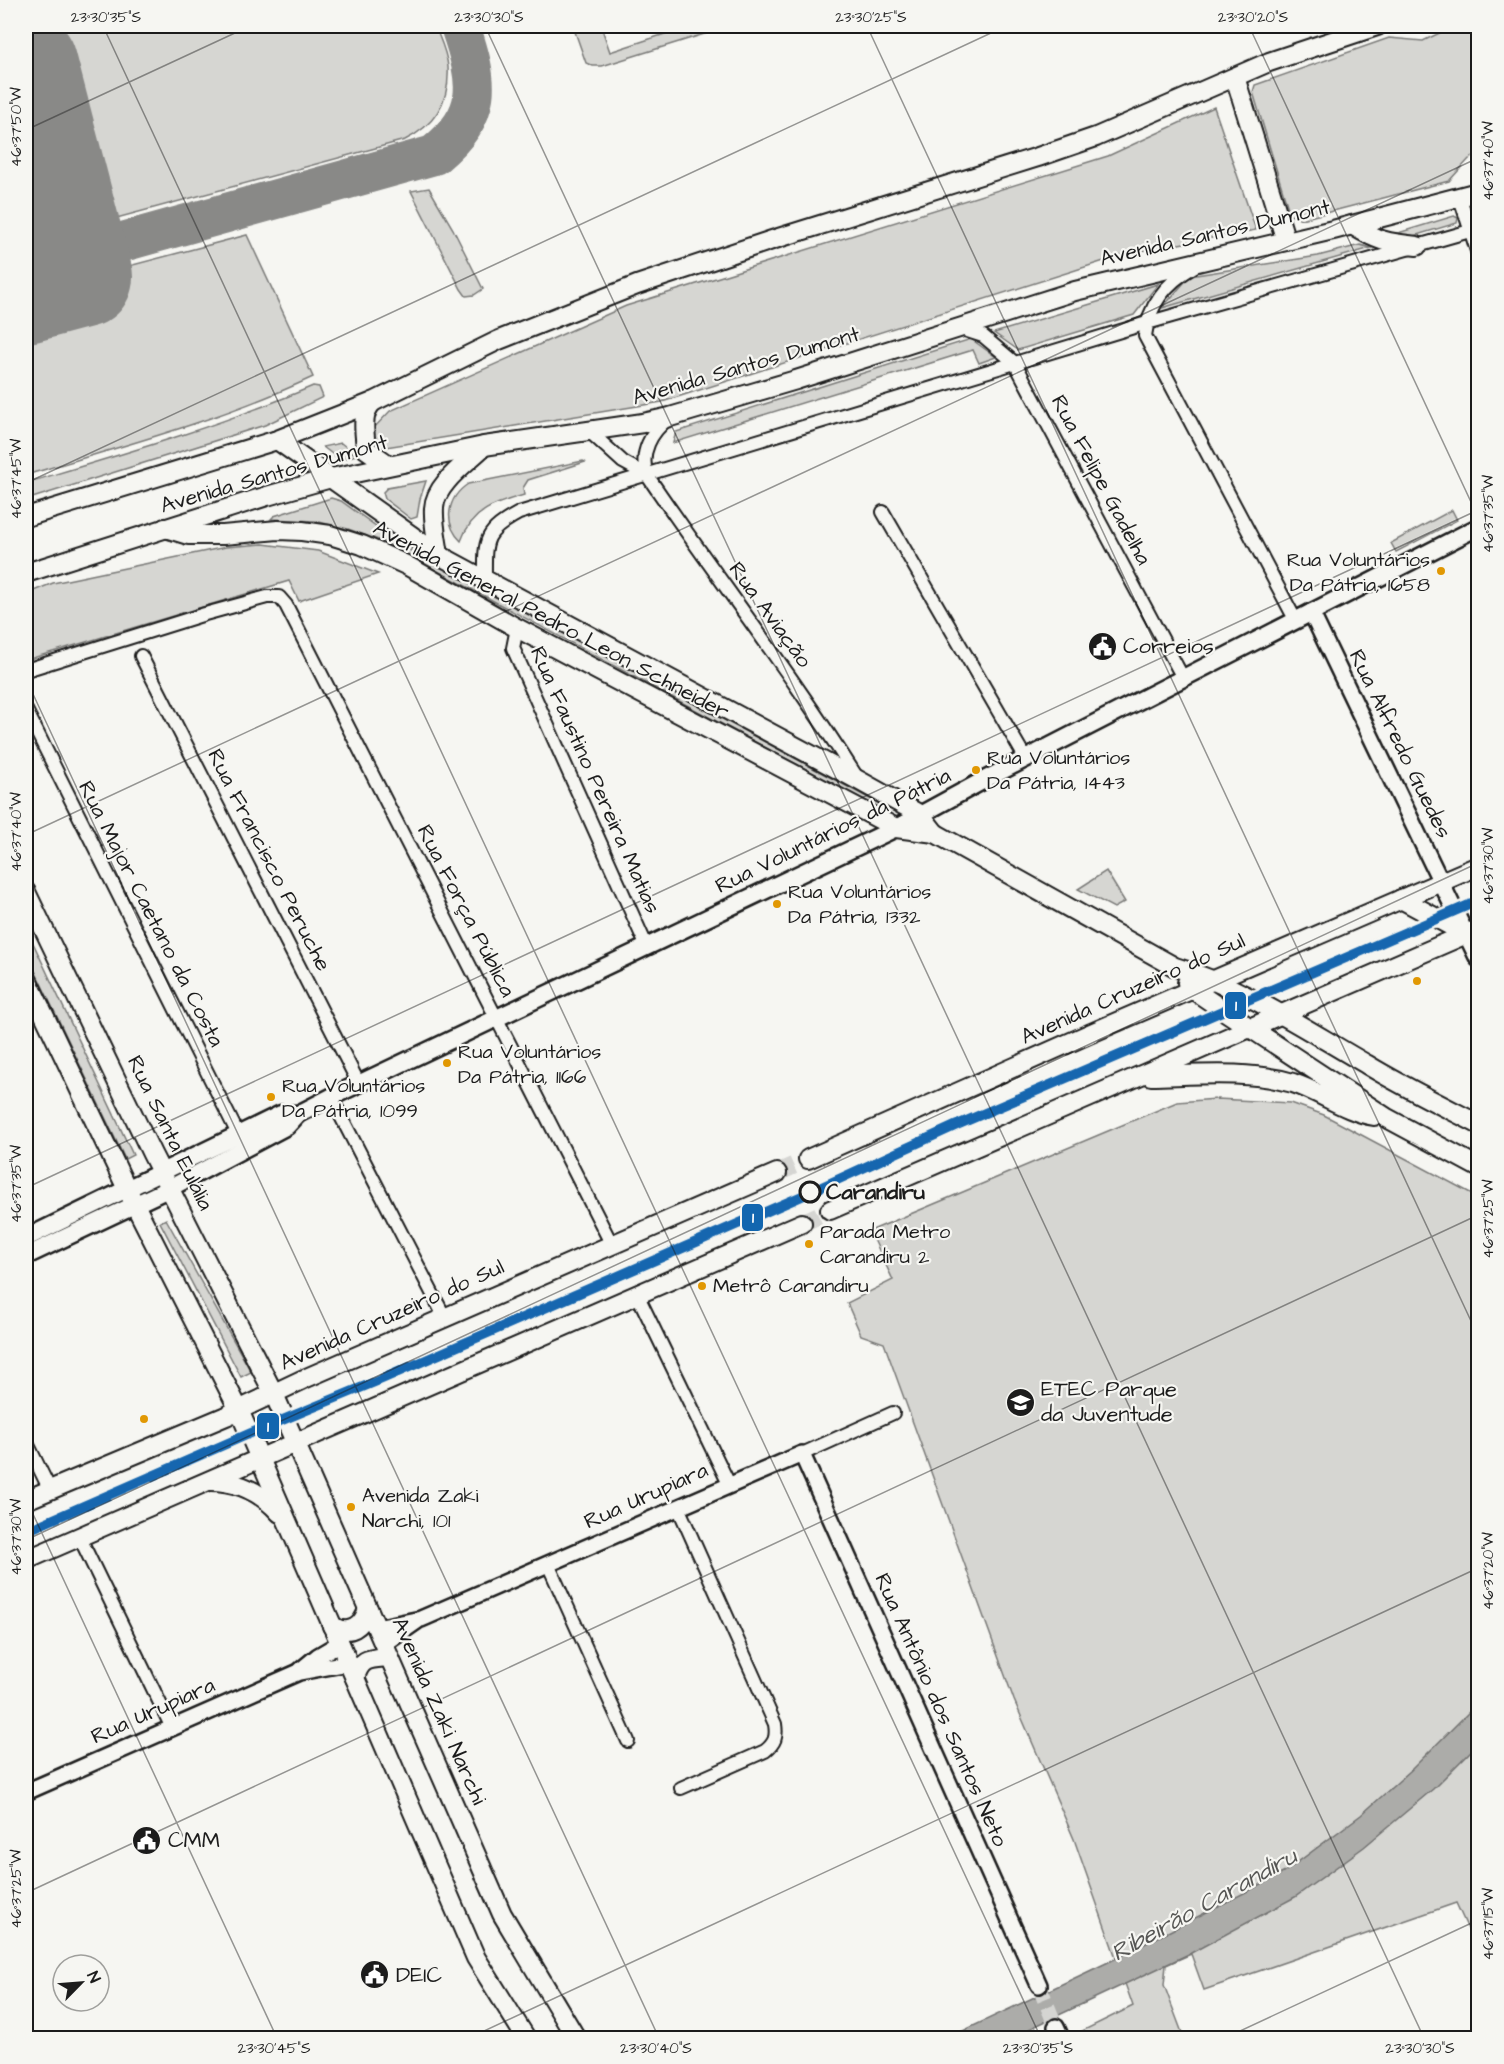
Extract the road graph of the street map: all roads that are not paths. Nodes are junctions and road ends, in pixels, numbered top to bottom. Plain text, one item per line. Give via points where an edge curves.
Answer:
1 (1377, 26) edge
2 (1235, 77) junction
3 (1479, 192) edge
4 (1460, 198) junction
5 (1352, 225) junction
6 (1470, 231) junction
7 (1286, 241) junction
8 (1417, 246) junction
9 (1479, 254) edge
10 (1208, 258) junction
11 (1147, 323) junction
12 (957, 328) junction
13 (1015, 363) junction
14 (373, 402) junction
15 (670, 417) junction
16 (590, 432) junction
17 (277, 440) junction
18 (484, 446) junction
19 (389, 465) junction
20 (647, 475) junction
21 (331, 478) junction
22 (883, 512) dead end
23 (26, 517) edge
24 (1479, 526) edge
25 (165, 528) junction
26 (439, 555) junction
27 (26, 573) edge
28 (485, 581) junction
29 (1311, 612) junction
30 (1296, 621) junction
31 (517, 628) junction
32 (141, 656) dead end
33 (26, 670) edge
34 (1184, 678) junction
35 (26, 710) edge
36 (1026, 759) junction
37 (858, 780) junction
38 (921, 815) junction
39 (896, 828) junction
40 (935, 833) junction
41 (1479, 866) edge
42 (1441, 882) junction
43 (26, 892) edge
44 (1401, 899) junction
45 (1472, 932) edge
46 (647, 947) junction
47 (1479, 959) edge
48 (1175, 967) junction
49 (26, 977) edge
50 (1212, 981) junction
51 (1192, 989) junction
52 (1281, 1015) junction
53 (497, 1018) junction
54 (1250, 1028) junction
55 (1140, 1077) junction
56 (359, 1084) junction
57 (332, 1097) junction
58 (298, 1114) junction
59 (1387, 1118) junction
60 (1479, 1124) edge
61 (238, 1136) junction
62 (808, 1159) tunnel mouth
63 (1479, 1167) edge
64 (777, 1173) tunnel mouth
65 (165, 1180) junction
66 (131, 1196) junction
67 (830, 1210) tunnel mouth
68 (802, 1222) tunnel mouth
69 (48, 1237) junction
70 (26, 1238) edge
71 (612, 1245) junction
72 (26, 1256) edge
73 (636, 1294) junction
74 (444, 1318) junction
75 (274, 1394) junction
76 (239, 1410) junction
77 (893, 1413) dead end
78 (26, 1441) edge
79 (295, 1442) junction
80 (802, 1454) junction
81 (259, 1457) junction
82 (205, 1481) junction
83 (729, 1484) junction
84 (50, 1490) junction
85 (26, 1500) edge
86 (678, 1507) junction
87 (289, 1527) junction
88 (80, 1536) junction
89 (26, 1560) edge
90 (548, 1564) junction
91 (368, 1610) junction
92 (332, 1626) junction
93 (340, 1643) junction
94 (383, 1643) junction
95 (351, 1670) junction
96 (299, 1672) junction
97 (172, 1728) junction
98 (628, 1741) dead end
99 (681, 1788) dead end
100 (26, 1792) edge
101 (1038, 1985) tunnel mouth
102 (526, 2038) edge
103 (576, 2038) edge

1 - 2 main road, Avenida Santos Dumont
2 - 7 main road
2 - 14 main road, Avenida Santos Dumont via 1096,137 637,285 499,340
3 - 4 main road, Avenida Santos Dumont
4 - 5 main road, Avenida Santos Dumont
4 - 6 street
5 - 7 main road, Avenida Santos Dumont
5 - 8 main road via 1374,239
6 - 8 street
6 - 9 street
7 - 10 main road, Avenida Santos Dumont
8 - 11 street
10 - 11 street via 1176,278 1157,299
10 - 12 main road, Avenida Santos Dumont via 1075,291
11 - 13 street
11 - 30 street via 1145,336 1154,354
12 - 13 street, Rua Felipe Gadelha via 983,336
12 - 15 main road, Avenida Santos Dumont
13 - 20 street
13 - 34 street, Rua Felipe Gadelha
14 - 17 main road, Avenida Santos Dumont
14 - 19 main road via 364,418 366,449
15 - 16 main road, Avenida Santos Dumont
15 - 20 street via 646,447 643,466
16 - 18 main road, Avenida Santos Dumont
16 - 20 street, Rua Aviação via 623,462
17 - 21 main road, Avenida General Pedro Leon Schneider
17 - 23 main road, Avenida Santos Dumont
18 - 19 main road, Avenida Santos Dumont
18 - 26 main road via 439,492 434,505
19 - 21 main road, Avenida Santos Dumont
20 - 28 street via 519,513 500,523 489,534
20 - 37 street, Rua Aviação
21 - 25 main road, Avenida Santos Dumont
21 - 26 main road, Avenida General Pedro Leon Schneider
22 - 36 street
24 - 29 main road, Rua Voluntários da Pátria
25 - 27 main road, Avenida Santos Dumont
25 - 31 main road, Avenida General Pedro Leon Schneider via 188,535 278,530 330,535 406,565
26 - 28 main road, Avenida General Pedro Leon Schneider
28 - 37 main road, Avenida General Pedro Leon Schneider
29 - 30 main road, Rua Voluntários da Pátria
29 - 42 street, Rua Alfredo Guedes
30 - 34 main road, Rua Voluntários da Pátria
31 - 39 main road, Avenida General Pedro Leon Schneider
31 - 46 street, Rua Faustino Pereira Matias via 513,648
32 - 56 street, Rua Francisco Peruche
33 - 53 street, Rua Força Pública via 215,611 279,597 358,743
34 - 36 main road, Rua Voluntários da Pátria
35 - 61 street, Rua Major Caetano da Costa
36 - 38 main road, Rua Voluntários da Pátria
37 - 38 main road, Avenida General Pedro Leon Schneider
38 - 39 main road, Rua Voluntários da Pátria
38 - 40 main road
39 - 40 main road
39 - 46 main road, Rua Voluntários da Pátria
40 - 48 main road
41 - 42 main road, Avenida Cruzeiro do Sul
42 - 44 main road, Avenida Cruzeiro do Sul
42 - 45 street, Rua Alfredo Guedes
43 - 65 main road, Rua Santa Eulália
44 - 45 main road
44 - 50 main road, Avenida Cruzeiro do Sul
45 - 47 street, Rua Alfredo Guedes
45 - 52 main road
46 - 53 main road, Rua Voluntários da Pátria
48 - 50 main road
48 - 51 main road
49 - 66 main road
50 - 51 main road, Avenida Cruzeiro do Sul
50 - 52 main road
51 - 54 main road
51 - 62 main road, Avenida Cruzeiro do Sul
52 - 54 main road
52 - 60 main road via 1388,1078
53 - 56 main road, Rua Voluntários da Pátria
53 - 71 street, Rua Força Pública
54 - 55 main road
54 - 59 main road
55 - 59 main road via 1263,1076 1295,1084 1355,1111
55 - 67 main road
56 - 57 main road, Rua Voluntários da Pátria
57 - 58 main road, Rua Voluntários da Pátria
57 - 74 street
58 - 61 main road, Rua Voluntários da Pátria via 281,1114
58 - 65 main road, Rua Voluntários da Pátria via 287,1126
59 - 63 main road
61 - 65 main road, Rua Voluntários da Pátria
64 - 71 main road, Avenida Cruzeiro do Sul
65 - 66 main road, Rua Voluntários da Pátria
65 - 75 main road, Rua Santa Eulália
66 - 69 main road, Rua Voluntários da Pátria
66 - 76 main road
68 - 73 main road
69 - 70 main road, Rua Voluntários da Pátria
69 - 72 main road, Rua Voluntários da Pátria
71 - 74 main road, Avenida Cruzeiro do Sul
73 - 79 main road
73 - 83 street
74 - 75 main road, Avenida Cruzeiro do Sul
75 - 76 main road, Avenida Cruzeiro do Sul
75 - 79 main road, Avenida Zaki Narchi
76 - 81 main road
76 - 84 main road, Avenida Cruzeiro do Sul
77 - 80 street, Rua Urupiara
78 - 84 street
79 - 81 main road
79 - 91 main road, Avenida Zaki Narchi
80 - 83 street, Rua Urupiara
80 - 101 street, Rua Antônio dos Santos Neto
81 - 82 main road
81 - 87 main road
82 - 87 main road via 248,1488 268,1500
82 - 88 main road
83 - 86 street, Rua Urupiara
84 - 85 main road, Avenida Cruzeiro do Sul
86 - 90 street, Rua Urupiara
86 - 99 street via 775,1724 776,1734 765,1751
87 - 92 main road
88 - 89 main road
88 - 97 street
90 - 94 street, Rua Urupiara via 417,1621
90 - 98 street
91 - 92 main road via 355,1629
91 - 94 main road, Avenida Zaki Narchi
92 - 93 main road
93 - 95 main road
93 - 96 street, Rua Urupiara
94 - 95 main road
94 - 103 main road, Avenida Zaki Narchi via 502,1914
95 - 96 street, Rua Urupiara
95 - 102 main road via 476,1958
96 - 97 street, Rua Urupiara
97 - 100 street, Rua Urupiara

